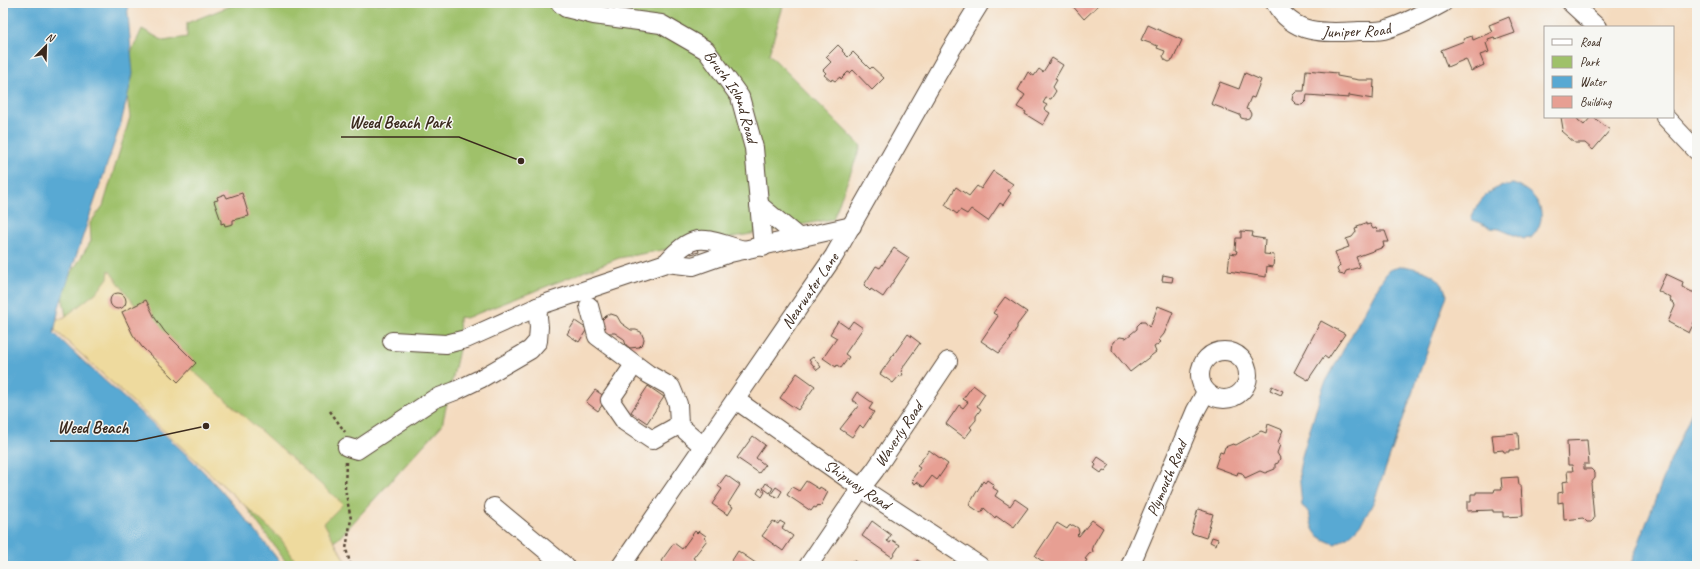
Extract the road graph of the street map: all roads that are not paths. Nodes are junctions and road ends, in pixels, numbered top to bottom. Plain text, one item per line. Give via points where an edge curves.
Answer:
1 (560, 3) edge
2 (980, 3) edge
3 (1275, 3) edge
4 (1442, 3) edge
5 (1571, 3) edge
6 (1596, 26) edge
7 (1666, 118) edge
8 (1697, 151) edge
9 (759, 205) junction
10 (852, 226) junction
11 (799, 238) junction
12 (763, 247) junction
13 (745, 250) junction
14 (666, 263) junction
15 (589, 306) dead end
16 (537, 307) junction
17 (392, 341) dead end
18 (948, 361) dead end
19 (634, 365) junction
20 (1206, 392) dead end
21 (736, 400) junction
22 (679, 425) junction
23 (347, 447) road end
24 (704, 447) junction
25 (861, 488) junction
26 (494, 507) dead end
27 (565, 566) edge
28 (621, 566) edge
29 (808, 566) edge
30 (980, 566) edge
31 (1130, 566) edge

1 - 9 street, Brush Island Road via 566,8 594,15 661,24 706,50 740,97 754,148
2 - 10 street, Nearwater Lane
3 - 4 street, Juniper Road via 1282,15 1291,23 1308,30 1338,32 1385,30
5 - 6 street
7 - 8 street
9 - 11 street
9 - 12 street, Brush Island Road
10 - 11 street
10 - 21 street, Nearwater Lane
11 - 12 street
12 - 13 street
13 - 14 street via 693,266
13 - 14 street via 707,239 697,240 687,243
14 - 16 street
15 - 19 street via 597,336
16 - 17 street via 466,339 446,344
16 - 23 street via 538,341 530,350 480,379 434,399 357,450
18 - 25 street, Waverly Road via 876,470
19 - 22 street via 671,387 678,404
19 - 22 street via 610,400 625,422 652,440
20 - 31 street, Plymouth Road
21 - 24 street, Nearwater Lane
21 - 25 street, Shipway Road
22 - 24 street
24 - 28 street, Nearwater Lane
25 - 29 street, Waverly Road
25 - 30 street, Shipway Road
26 - 27 street

